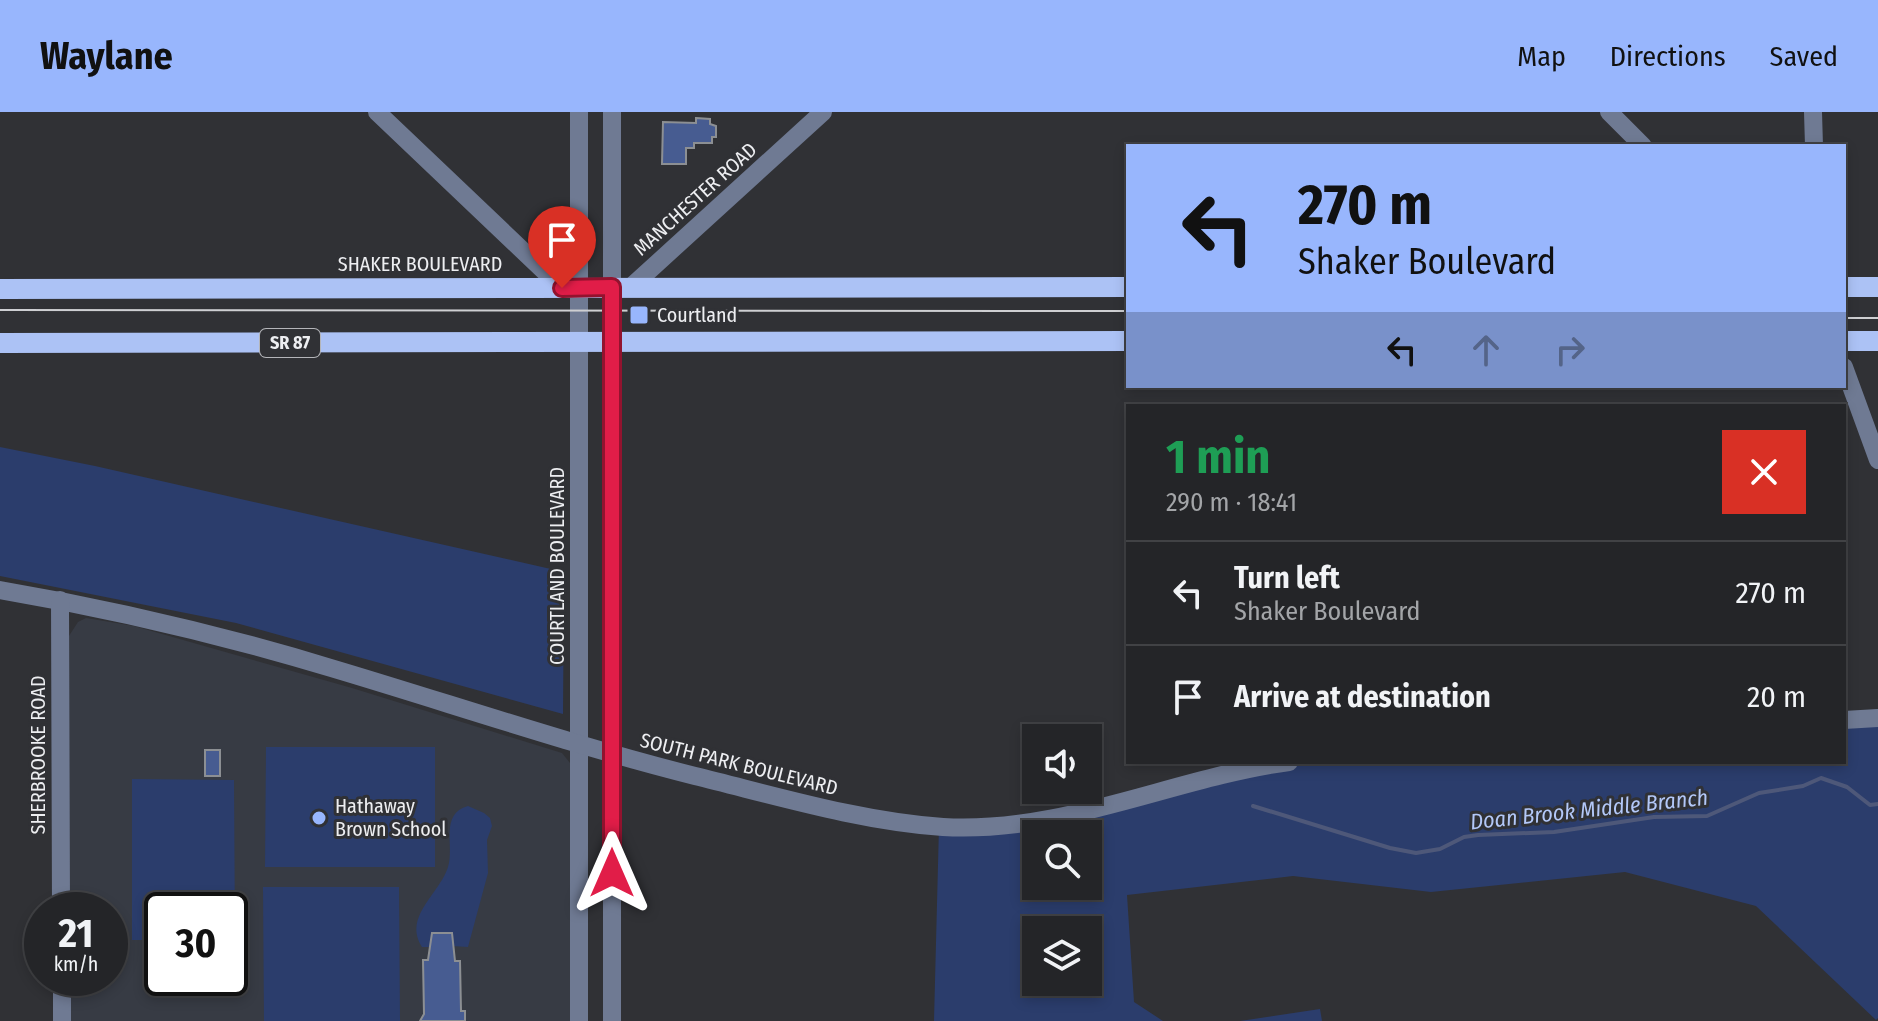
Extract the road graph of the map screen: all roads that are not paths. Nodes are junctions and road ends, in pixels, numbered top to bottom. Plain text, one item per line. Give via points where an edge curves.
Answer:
1 (377, 112) edge
2 (579, 112) edge
3 (612, 112) edge
4 (823, 112) edge
5 (1609, 112) edge
6 (1813, 112) edge
7 (1641, 144) edge
8 (1814, 144) edge
9 (579, 201) junction
10 (612, 201) junction
11 (622, 287) junction
12 (1126, 287) edge
13 (1846, 287) edge
14 (1878, 287) edge
15 (571, 288) junction
16 (0, 289) edge
17 (1126, 341) edge
18 (1846, 341) edge
19 (1878, 341) edge
20 (613, 342) junction
21 (0, 343) edge
22 (579, 343) junction
23 (1846, 372) edge
24 (1878, 460) edge
25 (0, 590) edge
26 (60, 600) junction
27 (1878, 718) edge
28 (1846, 720) edge
29 (579, 746) junction
30 (612, 755) junction
31 (1281, 764) edge
32 (61, 892) edge
33 (62, 996) edge
34 (62, 1021) edge
35 (579, 1021) edge
36 (612, 1021) edge

1 - 15 street
2 - 9 street, COURTLAND BOULEVARD
3 - 10 street
4 - 11 street, MANCHESTER ROAD
5 - 7 street
6 - 8 street
9 - 10 street
9 - 15 street, COURTLAND BOULEVARD
10 - 11 street
11 - 12 main road, SHAKER BOULEVARD
11 - 15 main road, SHAKER BOULEVARD
11 - 20 street
13 - 14 main road
15 - 16 main road, SHAKER BOULEVARD
15 - 22 street, COURTLAND BOULEVARD
17 - 20 main road, SR 87
18 - 19 main road
20 - 22 main road, SR 87
20 - 30 street
21 - 22 main road, SR 87
22 - 29 street, COURTLAND BOULEVARD
23 - 24 street
25 - 26 street, SOUTH PARK BOULEVARD
26 - 29 street, SOUTH PARK BOULEVARD via 329,667
26 - 32 street, SHERBROOKE ROAD
27 - 28 street
29 - 30 street, SOUTH PARK BOULEVARD
29 - 35 street, COURTLAND BOULEVARD
30 - 31 street, SOUTH PARK BOULEVARD via 824,808 945,827 1006,826 1069,816
30 - 36 street
33 - 34 street

